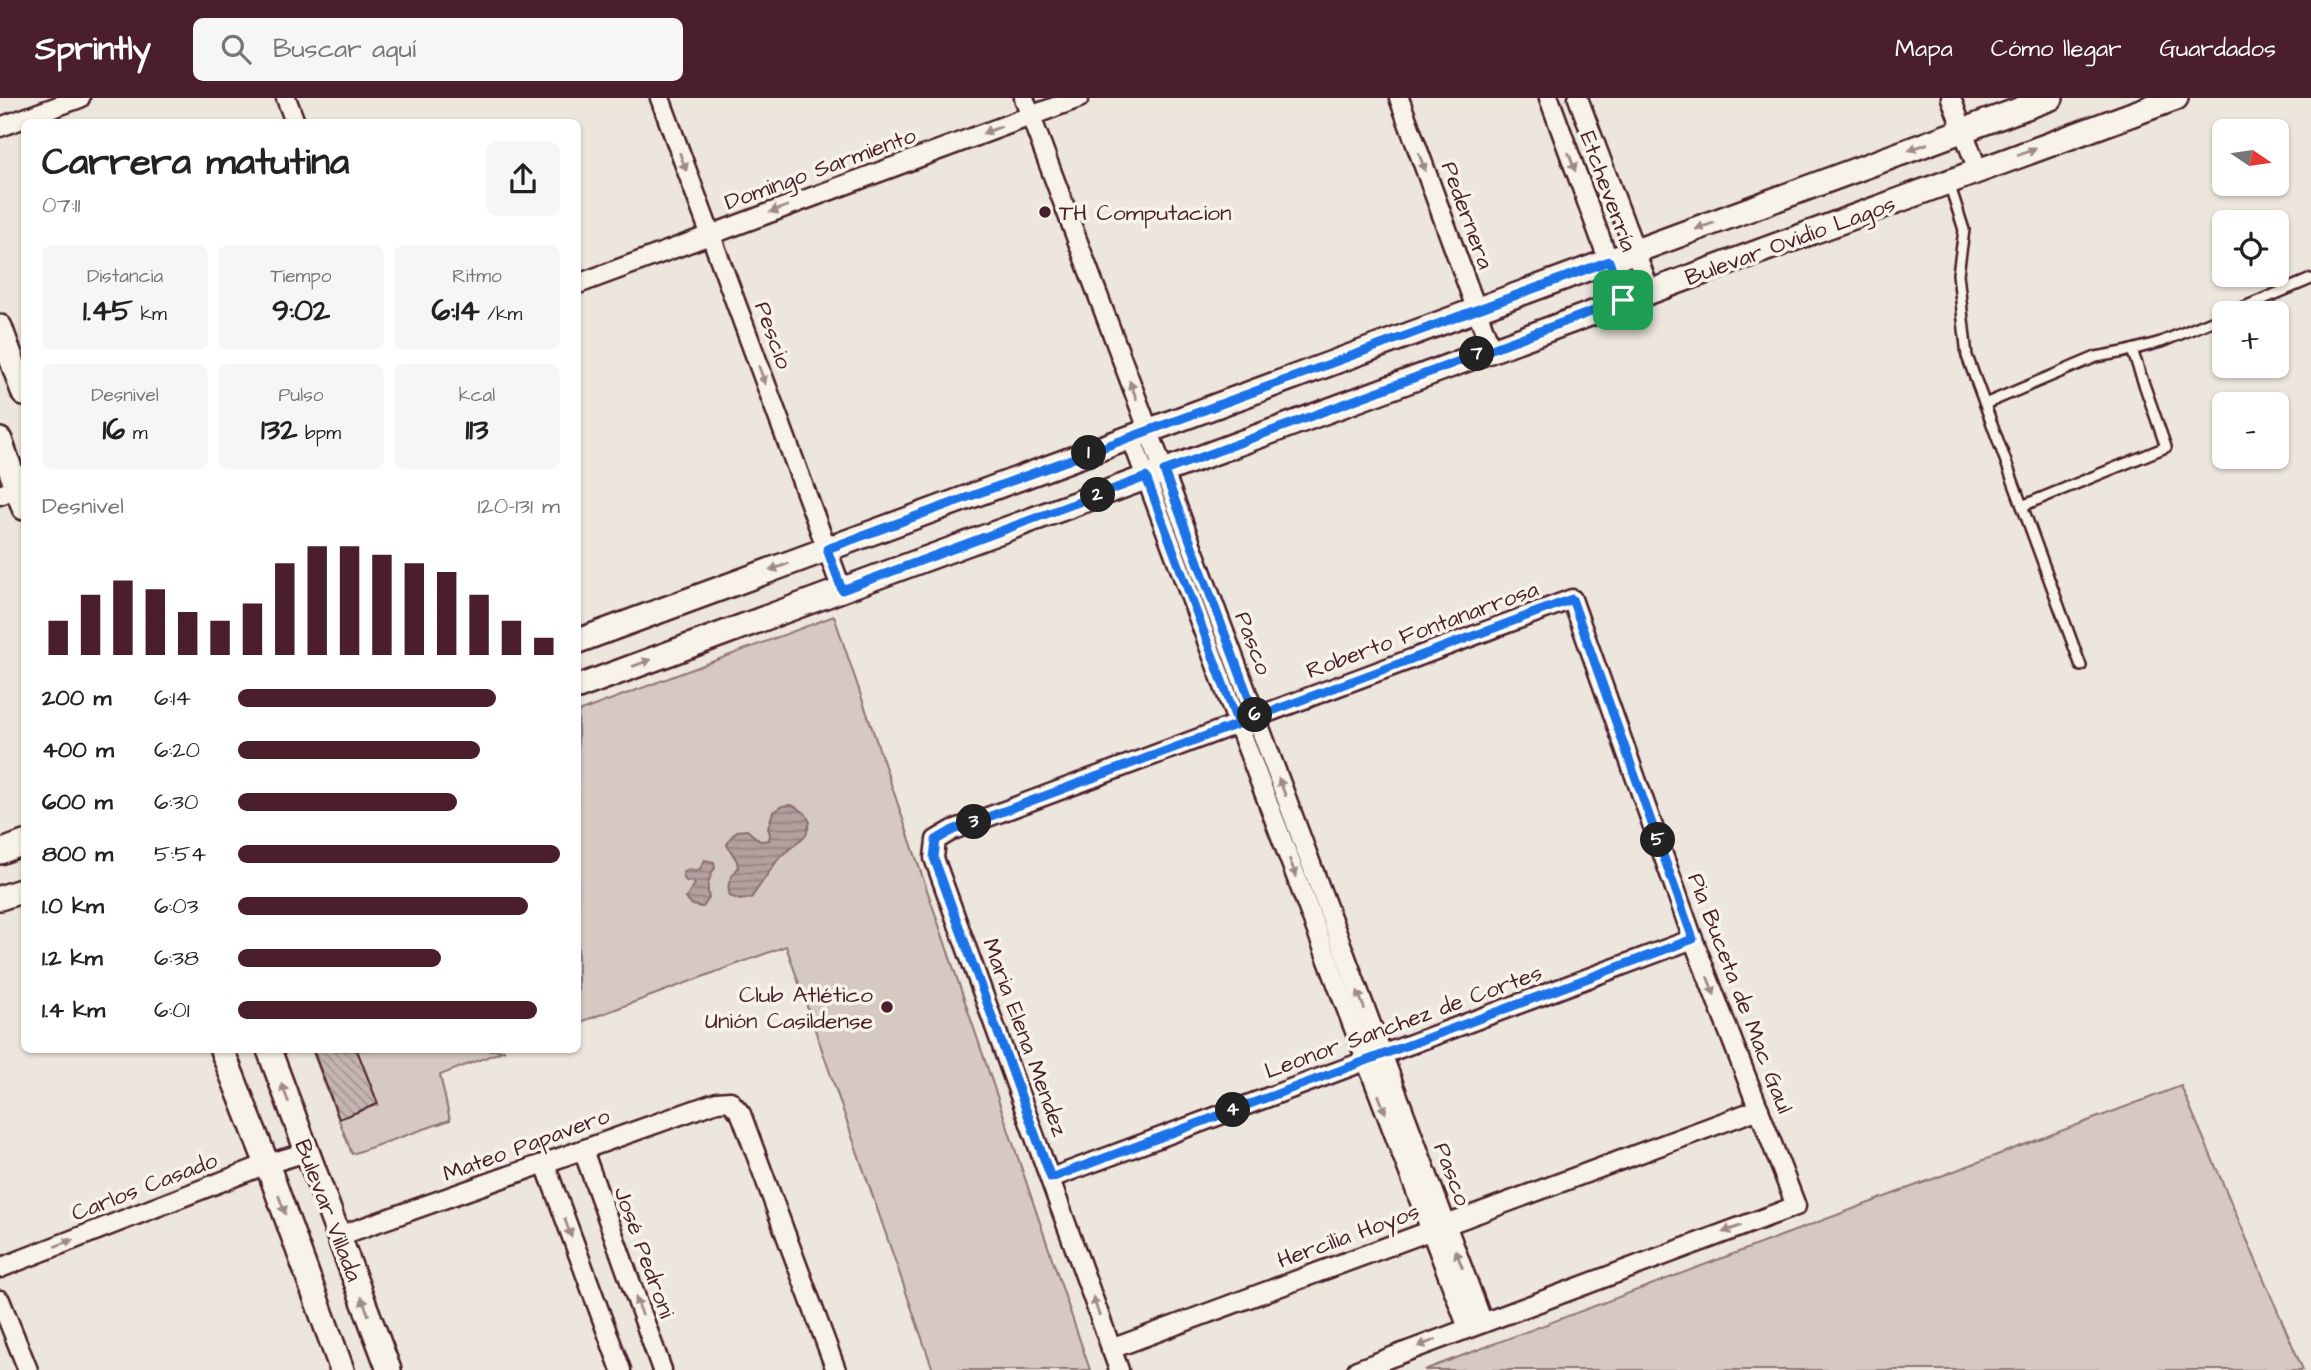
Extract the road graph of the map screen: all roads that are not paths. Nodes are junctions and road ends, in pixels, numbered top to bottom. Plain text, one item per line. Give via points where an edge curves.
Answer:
1 (80, 98) edge
2 (286, 98) edge
3 (660, 98) edge
4 (1024, 98) edge
5 (1079, 98) edge
6 (1399, 98) edge
7 (1549, 98) edge
8 (1578, 98) edge
9 (1951, 98) edge
10 (2051, 98) edge
11 (2176, 98) edge
12 (1031, 116) junction
13 (21, 119) edge
14 (22, 119) edge
15 (294, 119) edge
16 (0, 127) edge
17 (1963, 130) junction
18 (1978, 171) junction
19 (1948, 181) junction
20 (710, 235) junction
21 (1635, 251) junction
22 (1609, 261) junction
23 (2311, 279) edge
24 (581, 283) edge
25 (1650, 292) junction
26 (1623, 300) junction
27 (2259, 301) edge
28 (1477, 310) junction
29 (2212, 321) edge
30 (0, 327) edge
31 (1491, 349) junction
32 (2132, 350) junction
33 (21, 386) edge
34 (1984, 404) junction
35 (1140, 434) junction
36 (0, 440) edge
37 (1155, 474) junction
38 (17, 494) edge
39 (2022, 506) junction
40 (827, 549) junction
41 (842, 590) junction
42 (1572, 599) joint
43 (581, 640) edge
44 (2081, 666) dead end
45 (581, 686) edge
46 (1256, 717) junction
47 (1238, 724) junction
48 (936, 840) joint
49 (21, 845) edge
50 (0, 852) edge
51 (21, 891) edge
52 (0, 898) edge
53 (1693, 939) junction
54 (223, 1053) edge
55 (270, 1053) edge
56 (1374, 1058) junction
57 (1759, 1109) junction
58 (583, 1150) junction
59 (307, 1152) junction
60 (267, 1164) junction
61 (545, 1164) junction
62 (1051, 1178) junction
63 (1438, 1228) junction
64 (339, 1236) junction
65 (0, 1268) edge
66 (0, 1300) edge
67 (1475, 1325) junction
68 (1111, 1349) junction
69 (28, 1370) edge
70 (342, 1370) edge
71 (389, 1370) edge
72 (621, 1370) edge
73 (662, 1370) edge
74 (835, 1370) edge
75 (1119, 1370) edge
76 (1356, 1370) edge

1 - 14 street
2 - 15 street
3 -> 20 street, Pescio
4 - 12 street, Pasco
5 - 12 street, Domingo Sarmiento
6 -> 28 street, Pedernera
7 -> 22 street, Etcheverría
8 - 21 street, Etcheverría
9 - 17 street
10 - 17 main road, Bulevar Ovidio Lagos
18 -> 11 main road, Bulevar Ovidio Lagos
12 -> 20 street, Domingo Sarmiento
35 -> 12 street, Pasco
13 - 16 street
17 - 18 street
17 -> 21 main road, Bulevar Ovidio Lagos
18 - 19 main road, Bulevar Ovidio Lagos
19 - 25 main road, Bulevar Ovidio Lagos
19 - 34 lane via 1964,230 1958,274 1967,356
20 - 24 street, Domingo Sarmiento
20 -> 40 street, Pescio
21 - 22 main road, Bulevar Ovidio Lagos
21 - 25 street, Etcheverría
22 - 26 street, Etcheverría
22 - 28 main road, Bulevar Ovidio Lagos
23 - 27 lane
25 - 26 main road, Bulevar Ovidio Lagos
26 - 31 main road, Bulevar Ovidio Lagos
28 - 31 street, Pedernera
28 - 35 main road, Bulevar Ovidio Lagos
29 - 32 lane
30 - 33 main road
31 - 37 main road, Bulevar Ovidio Lagos
32 - 34 lane via 2096,356
32 - 39 lane via 2166,447
34 - 39 lane
35 - 37 street, Pasco
35 - 40 main road, Bulevar Ovidio Lagos
36 - 38 main road
37 - 41 main road, Bulevar Ovidio Lagos
37 - 46 street, Pasco
37 - 47 street, Pasco
39 - 44 lane
40 - 41 street, Pescio
40 -> 43 main road, Bulevar Ovidio Lagos
45 -> 41 main road, Bulevar Ovidio Lagos
42 - 46 street, Roberto Fontanarrosa
42 - 53 street, Pia Buceta de Mac Gaul
46 - 47 street, Roberto Fontanarrosa
56 -> 46 street, Pasco
47 - 48 street, Roberto Fontanarrosa
47 -> 56 street, Pasco
48 - 62 street, Maria Elena Mendez via 934,858
49 - 50 main road
51 - 52 main road
53 - 56 street, Leonor Sanchez de Cortes
53 -> 57 street, Pia Buceta de Mac Gaul
54 - 60 main road, Bulevar Villada
59 -> 55 main road, Bulevar Villada
56 - 62 street, Leonor Sanchez de Cortes
56 - 63 street, Pasco
57 - 63 street, Hercilia Hoyos
57 -> 67 street, Pia Buceta de Mac Gaul via 1796,1206
58 - 61 street, Mateo Papavero
73 -> 58 street, José Pedroni
58 - 74 street, Mateo Papavero via 717,1101 730,1101 741,1114
59 - 60 street, Carlos Casado
59 - 64 main road, Bulevar Villada
65 -> 60 street, Carlos Casado
60 -> 70 main road, Bulevar Villada
61 - 64 street, Mateo Papavero
61 -> 72 street
68 -> 62 street, Maria Elena Mendez
63 - 67 street, Pasco
63 - 68 street, Hercilia Hoyos
71 -> 64 main road, Bulevar Villada
66 - 69 street
67 -> 76 street
68 - 75 street, Maria Elena Mendez

